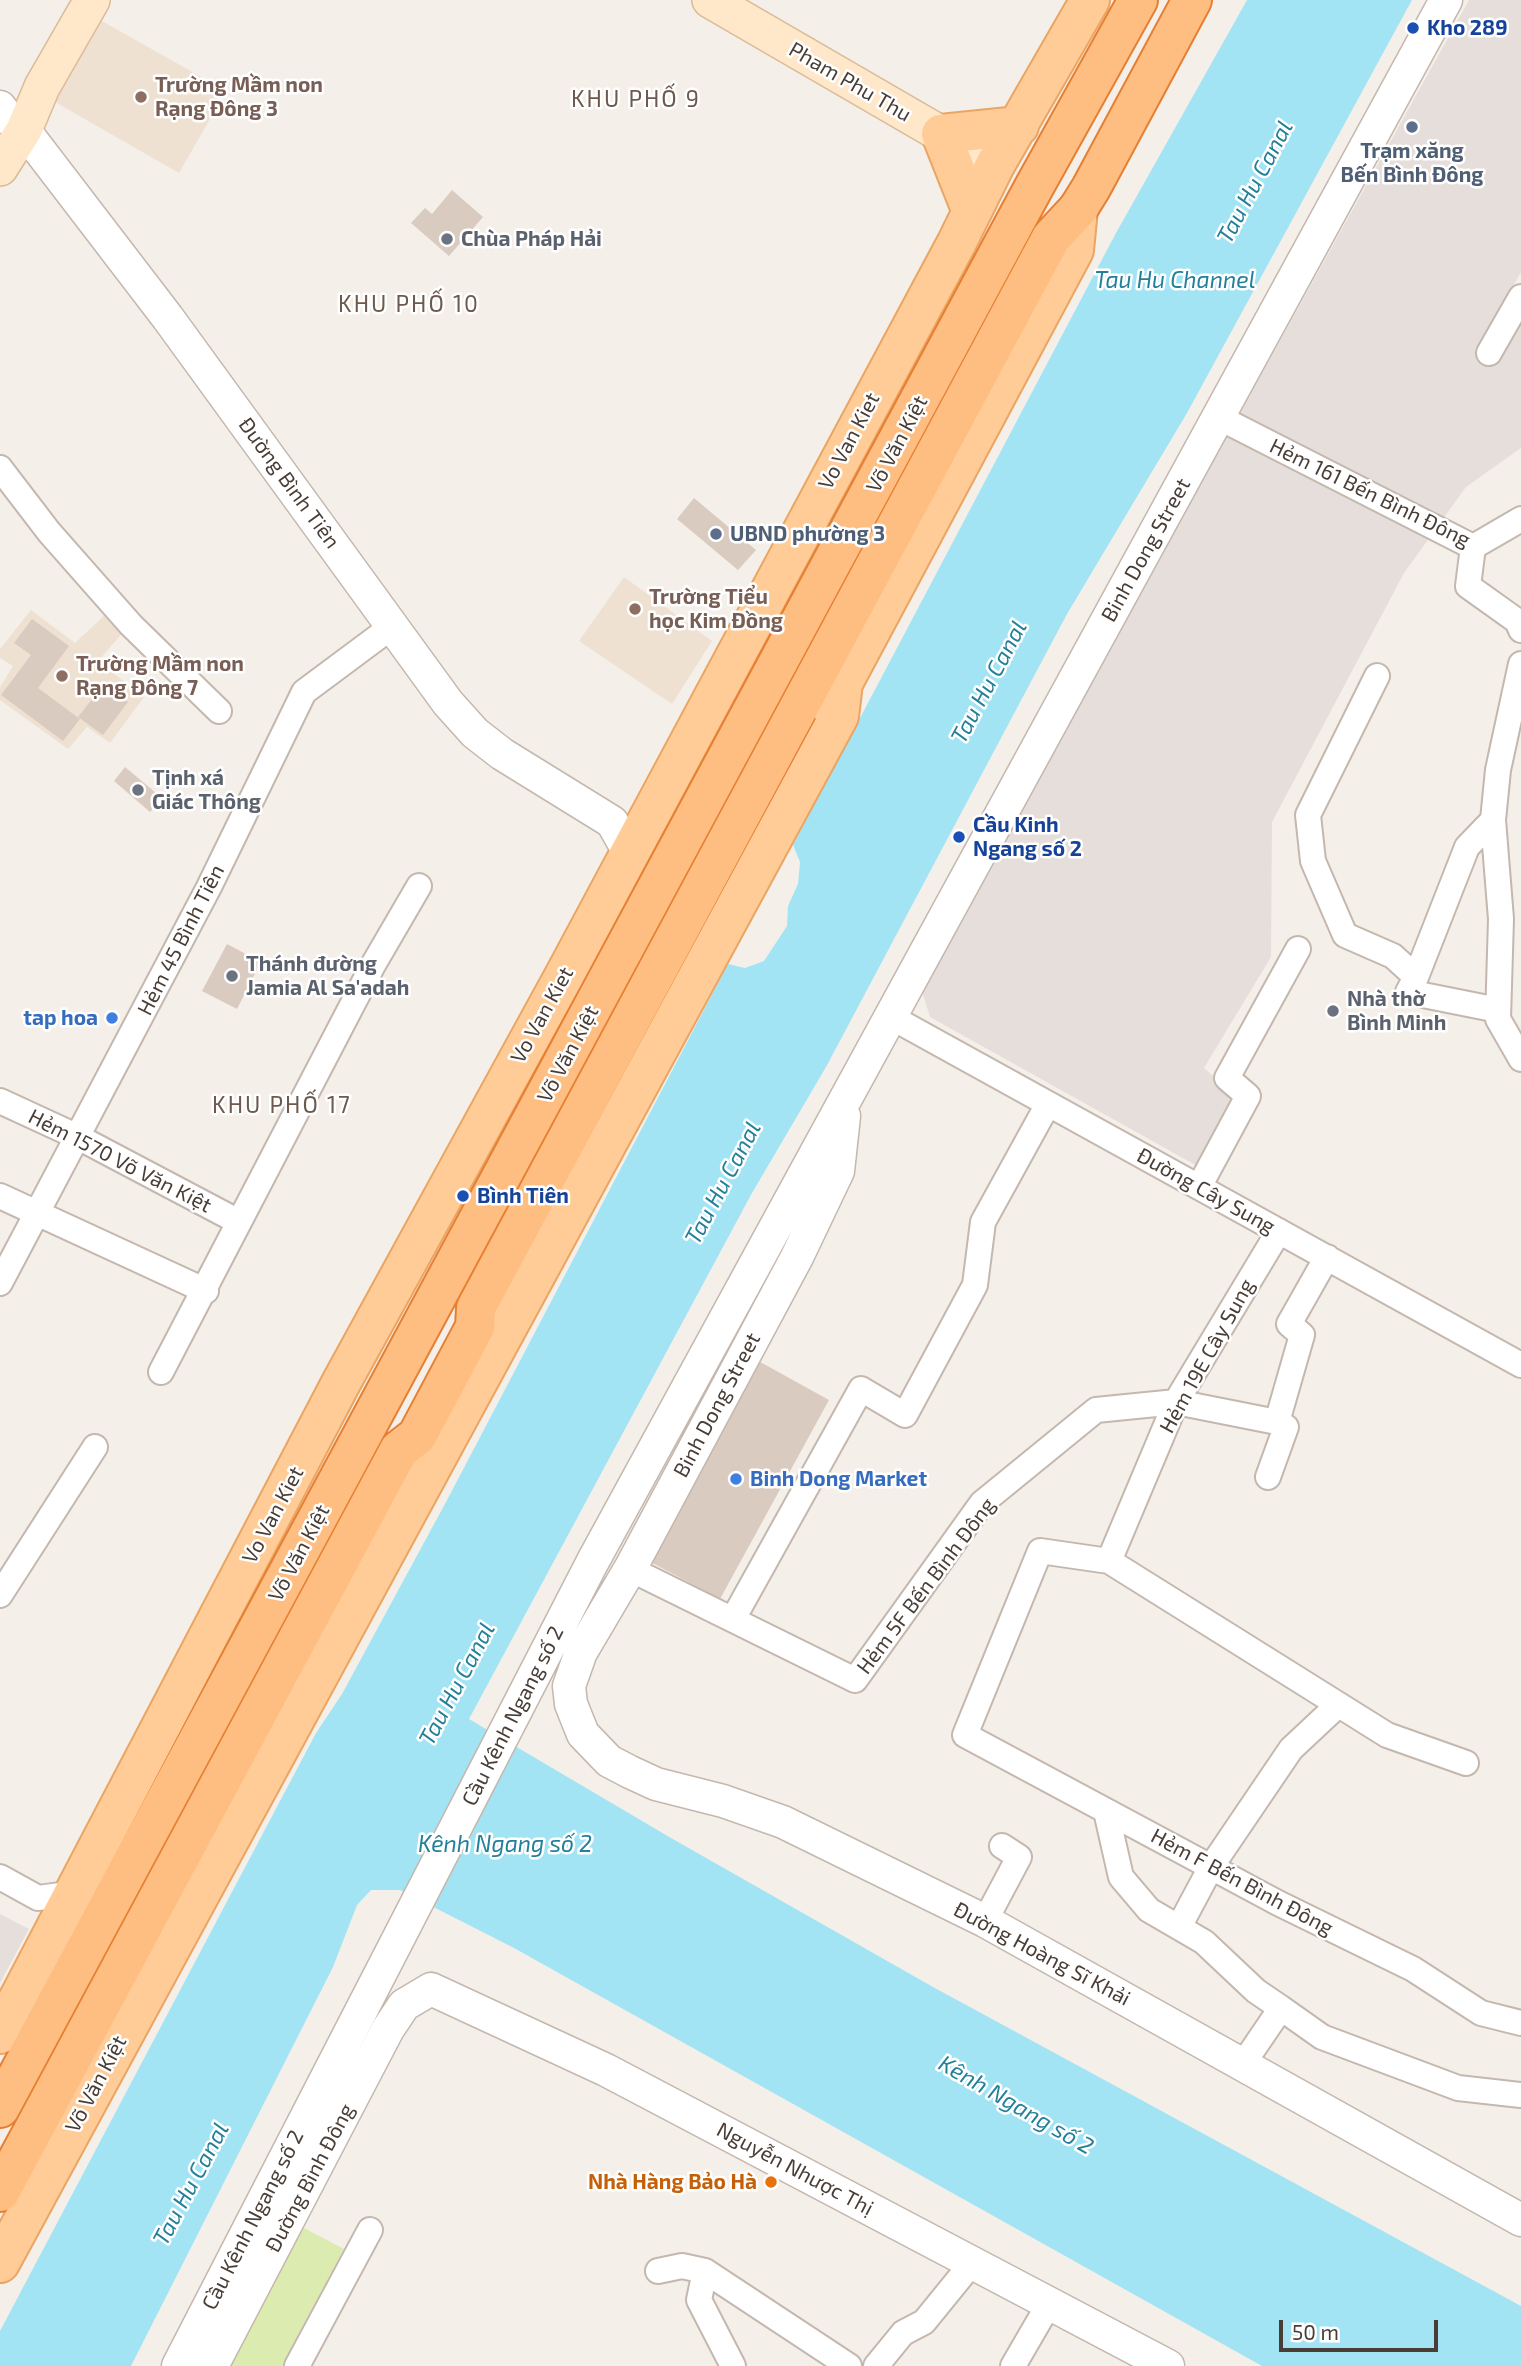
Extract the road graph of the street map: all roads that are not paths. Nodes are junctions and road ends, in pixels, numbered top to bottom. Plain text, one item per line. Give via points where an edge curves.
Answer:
1 (92, 0) edge
2 (710, 0) edge
3 (1090, 0) edge
4 (1138, 0) edge
5 (1192, 0) edge
6 (1446, 0) edge
7 (8, 123) edge
8 (1019, 126) junction
9 (941, 134) junction
10 (991, 163) junction
11 (0, 168) edge
12 (1034, 187) junction
13 (1078, 209) junction
14 (972, 212) junction
15 (1521, 296) edge
16 (1489, 353) dead end
17 (1218, 417) junction
18 (0, 468) edge
19 (1521, 519) edge
20 (1473, 547) junction
21 (394, 625) junction
22 (1521, 630) edge
23 (1521, 664) edge
24 (1377, 676) dead end
25 (843, 683) junction
26 (1518, 701) edge
27 (219, 711) dead end
28 (1493, 820) junction
29 (621, 837) junction
30 (419, 886) dead end
31 (1298, 949) dead end
32 (1416, 977) junction
33 (1499, 1010) junction
34 (891, 1017) junction
35 (1521, 1059) edge
36 (846, 1099) junction
37 (0, 1101) edge
38 (1048, 1104) junction
39 (78, 1137) junction
40 (821, 1146) joint
41 (1199, 1187) junction
42 (0, 1196) edge
43 (36, 1212) junction
44 (239, 1222) junction
45 (1279, 1231) junction
46 (1326, 1258) junction
47 (0, 1283) edge
48 (206, 1291) junction
49 (475, 1327) junction
50 (1521, 1365) edge
51 (161, 1373) dead end
52 (1176, 1402) junction
53 (1277, 1422) junction
54 (417, 1436) junction
55 (94, 1447) dead end
56 (1268, 1477) dead end
57 (1109, 1562) junction
58 (630, 1569) junction
59 (0, 1595) edge
60 (733, 1619) junction
61 (571, 1704) joint
62 (1338, 1705) junction
63 (1466, 1763) dead end
64 (1106, 1811) junction
65 (1002, 1846) dead end
66 (1211, 1867) junction
67 (0, 1877) edge
68 (56, 1895) junction
69 (985, 1921) junction
70 (1179, 1927) junction
71 (417, 1997) joint
72 (1281, 2008) junction
73 (1521, 2023) edge
74 (0, 2034) edge
75 (1243, 2064) junction
76 (1521, 2095) edge
77 (0, 2108) edge
78 (0, 2192) edge
79 (1521, 2220) edge
80 (370, 2230) dead end
81 (0, 2231) edge
82 (0, 2263) edge
83 (972, 2263) junction
84 (705, 2271) junction
85 (658, 2272) dead end
86 (1049, 2304) junction
87 (178, 2366) edge
88 (212, 2366) edge
89 (297, 2366) edge
90 (733, 2366) edge
91 (849, 2366) edge
92 (876, 2366) edge
93 (1013, 2366) edge
94 (1168, 2366) edge

1 - 7 main road via 42,87
2 - 9 main road, Pham Phu Thu
3 - 8 main road, Vo Van Kiet
4 - 12 highway, Võ Văn Kiệt
5 - 13 highway, Võ Văn Kiệt
6 - 17 street, Binh Dong Street
7 - 11 main road
7 - 21 street, Đường Bình Tiên via 168,318
8 - 9 main road
8 - 10 main road, Vo Van Kiet
9 - 10 main road, Pham Phu Thu via 948,145 974,161
9 - 14 main road
10 - 12 main road
10 - 14 main road, Vo Van Kiet
12 - 13 highway
12 - 77 highway, Võ Văn Kiệt
13 - 25 main road, Võ Văn Kiệt via 1074,250
13 - 49 highway, Võ Văn Kiệt via 1051,238 1038,262 476,1308
14 - 29 main road, Vo Van Kiet via 650,811
15 - 16 street
17 - 20 street, Hẻm 161 Bến Bình Đông
17 - 34 street, Binh Dong Street
18 - 27 street via 131,625
19 - 20 street, Hẻm 161 Bến Bình Đông
20 - 22 street via 1468,586 1517,621
21 - 29 street, Đường Bình Tiên via 448,703 475,733
21 - 39 street, Hẻm 45 Bình Tiên via 304,692 209,887
23 - 26 street
24 - 32 street via 1308,815 1313,861 1345,935 1392,956
25 - 49 main road, Võ Văn Kiệt via 821,706 489,1315
25 - 82 main road, Võ Văn Kiệt via 839,716
26 - 28 street via 1498,770
28 - 32 street via 1467,847
28 - 33 street via 1502,919
29 - 68 main road, Vo Van Kiet via 342,1381
30 - 44 street
31 - 41 street via 1227,1078 1248,1096
32 - 33 street via 1408,992
33 - 35 street via 1498,1019
34 - 36 street, Binh Dong Street
34 - 38 street, Đường Cây Sung
36 - 40 street, Binh Dong Street
36 - 58 street, Binh Dong Street via 838,1171
37 - 39 street, Hẻm 1570 Võ Văn Kiệt
38 - 41 street, Đường Cây Sung
38 - 60 street via 983,1222 975,1285 905,1415 861,1389
39 - 43 street, Hẻm 45 Bình Tiên
39 - 44 street, Hẻm 1570 Võ Văn Kiệt
40 - 87 street, Cầu Kênh Ngang số 2 via 593,1561
41 - 45 street, Đường Cây Sung
42 - 43 street
43 - 47 street, Hẻm 45 Bình Tiên
43 - 48 street
44 - 48 street
45 - 46 street, Đường Cây Sung
45 - 52 street, Hẻm 19E Cây Sung
46 - 50 street, Đường Cây Sung
46 - 53 street via 1289,1324 1302,1335
48 - 51 street
49 - 54 highway, Võ Văn Kiệt
52 - 53 street, Hẻm 5F Bến Bình Đông
52 - 57 street, Hẻm 19E Cây Sung
52 - 60 street, Hẻm 5F Bến Bình Đông via 1096,1410 982,1503 855,1680
53 - 56 street via 1286,1427
54 - 78 highway, Võ Văn Kiệt via 399,1450
54 - 81 main road, Võ Văn Kiệt via 413,1461
55 - 59 street
57 - 62 street
57 - 64 street, Hẻm F Bến Bình Đông via 1040,1551 965,1735
58 - 60 street
58 - 61 street, Binh Dong Street via 581,1652 569,1686
61 - 69 street, Đường Hoàng Sĩ Khải via 593,1746 609,1761 656,1784 783,1822
62 - 63 street via 1387,1735
62 - 66 street via 1291,1749
64 - 66 street, Hẻm F Bến Bình Đông
64 - 70 street via 1121,1877 1149,1910
65 - 69 street via 1019,1857
66 - 70 street
66 - 73 street, Hẻm F Bến Bình Đông via 1413,1969 1481,2013
67 - 68 street
68 - 74 main road, Vo Van Kiet via 52,1935
69 - 75 street, Đường Hoàng Sĩ Khải
70 - 72 street via 1204,1942
71 - 83 street, Nguyễn Nhược Thị via 431,1989 606,2070
71 - 88 street, Đường Bình Đông via 404,2005 388,2029
72 - 75 street
72 - 76 street via 1322,2037 1458,2088
75 - 79 street, Đường Hoàng Sĩ Khải
80 - 89 street
83 - 86 street, Nguyễn Nhược Thị
83 - 92 street via 924,2322 903,2333
84 - 85 street via 682,2266
84 - 90 street via 699,2300
84 - 91 street
86 - 93 street
86 - 94 street, Nguyễn Nhược Thị

